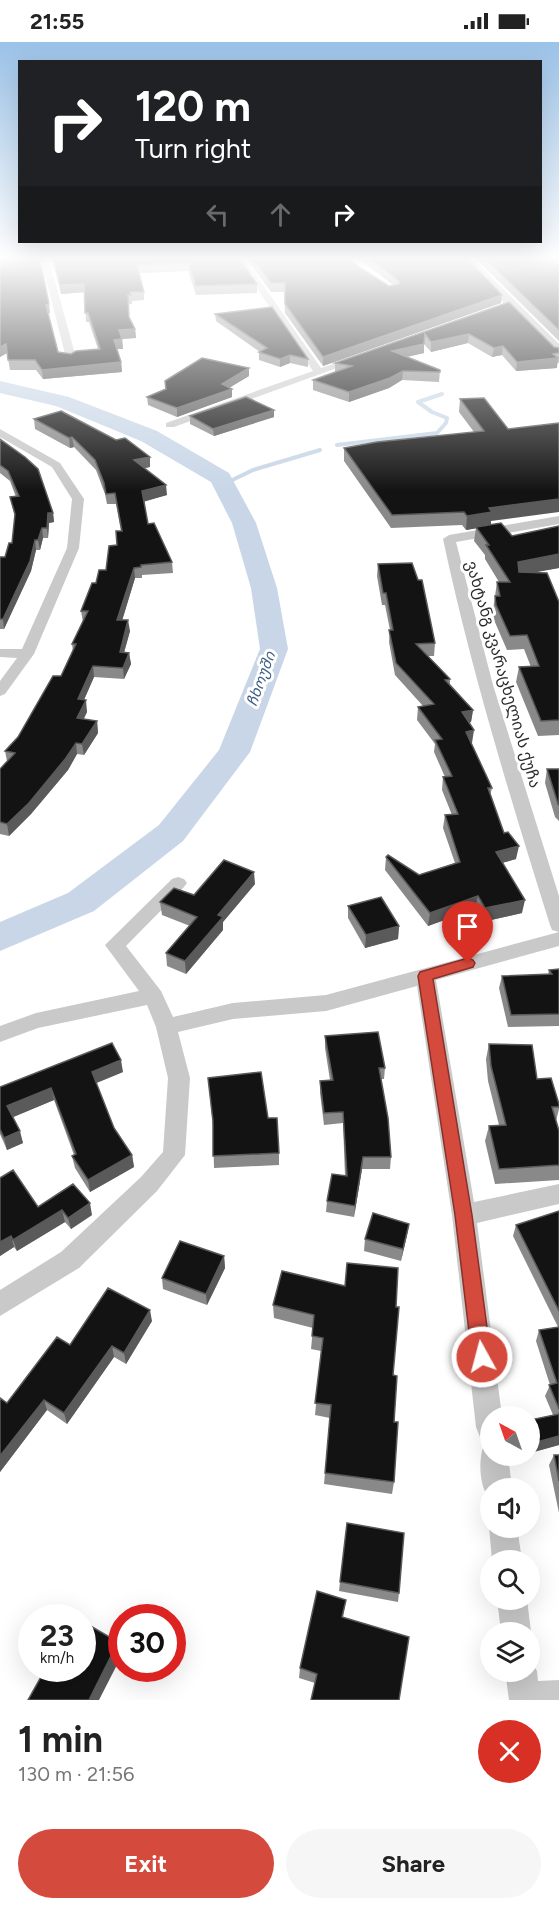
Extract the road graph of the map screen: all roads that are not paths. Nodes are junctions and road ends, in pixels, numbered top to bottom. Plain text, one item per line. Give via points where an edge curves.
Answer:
1 (66, 336) edge
2 (294, 336) edge
3 (541, 336) edge
4 (559, 352) edge
5 (372, 354) edge
6 (71, 358) edge
7 (319, 372) junction
8 (170, 425) dead end
9 (0, 432) edge
10 (559, 520) edge
11 (0, 653) edge
12 (27, 654) junction
13 (0, 691) edge
14 (178, 883) dead end
15 (559, 924) edge
16 (559, 939) edge
17 (425, 976) junction
18 (154, 996) junction
19 (166, 1027) junction
20 (0, 1034) edge
21 (559, 1194) edge
22 (464, 1215) junction
23 (0, 1304) edge
24 (487, 1406) edge
25 (524, 1690) edge
26 (559, 1696) edge

1 - 6 street
2 - 7 street
3 - 4 main road
5 - 7 street
7 - 8 street
9 - 12 street via 56,465 78,499 73,548
10 - 15 street, ვახტანგ კვარაცხელიას ქუჩა via 449,539 484,681
11 - 12 street
12 - 13 street
14 - 18 street via 115,945
16 - 17 street
17 - 19 street via 326,1003 233,1011
17 - 22 street
18 - 19 street
18 - 20 street via 36,1021
19 - 23 street via 179,1078 174,1155 70,1260
21 - 22 street
22 - 24 street
25 - 26 street

